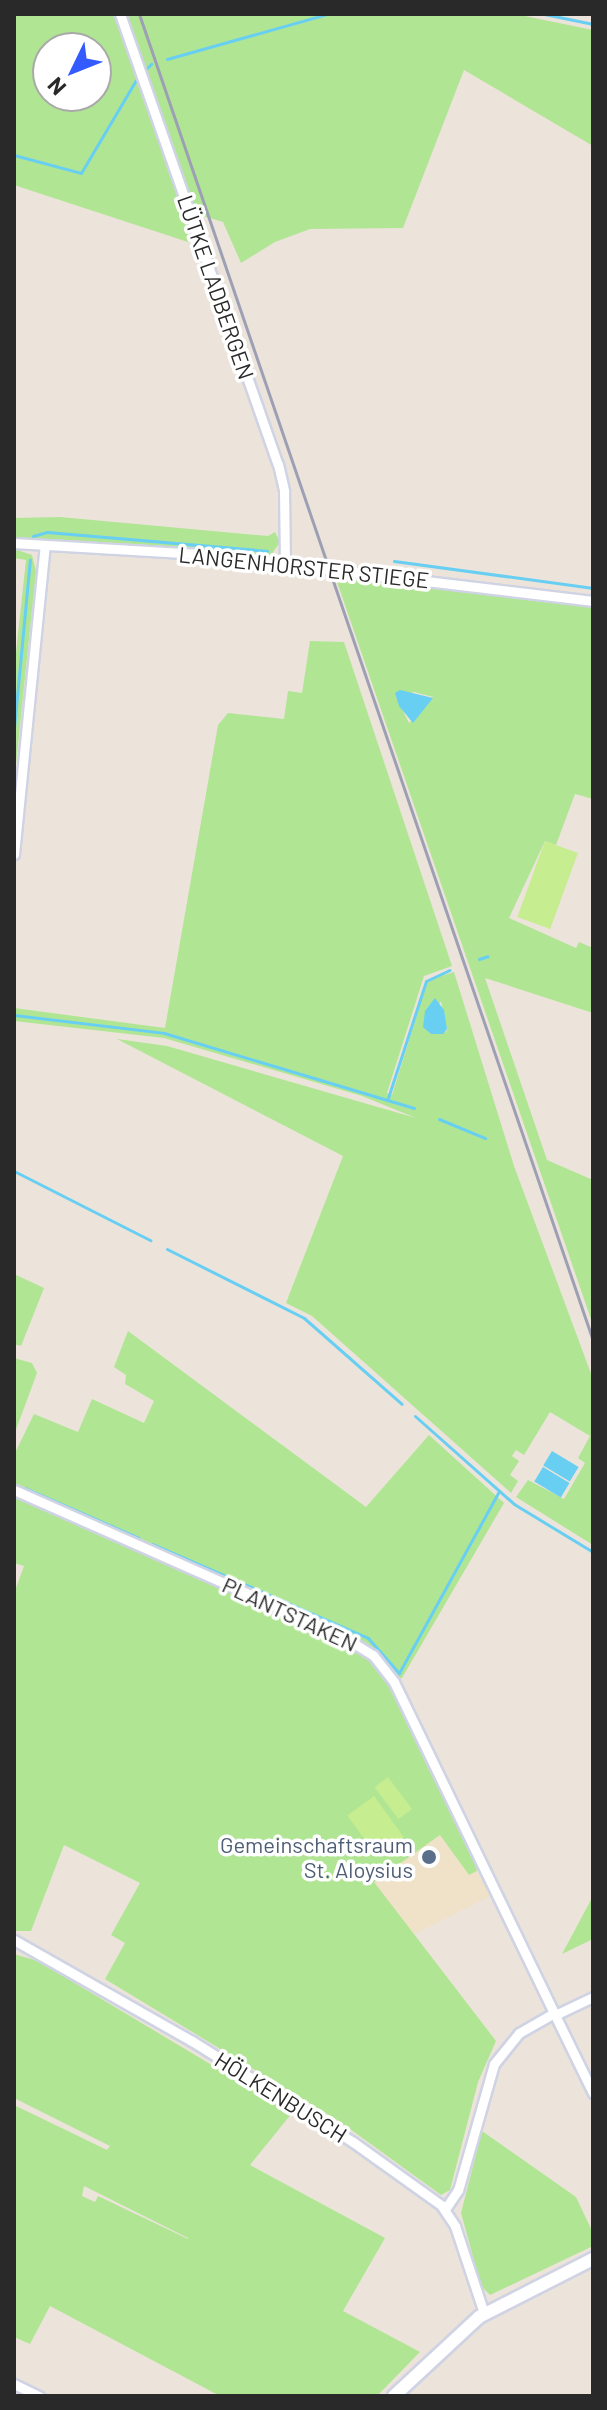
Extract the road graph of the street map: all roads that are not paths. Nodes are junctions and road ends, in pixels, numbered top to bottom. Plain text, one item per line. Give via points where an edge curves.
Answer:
1 (120, 14) edge
2 (14, 543) edge
3 (45, 546) junction
4 (285, 565) junction
5 (593, 601) edge
6 (14, 854) edge
7 (14, 1490) edge
8 (14, 1940) edge
9 (593, 1997) edge
10 (555, 2014) junction
11 (593, 2093) edge
12 (445, 2209) junction
13 (593, 2259) edge
14 (484, 2313) junction
15 (14, 2384) edge
16 (39, 2396) edge
17 (394, 2396) edge

1 - 4 street, LÜTKE LADBERGEN via 278,464 284,491
2 - 3 street, LANGENHORSTER STIEGE
3 - 4 street, LANGENHORSTER STIEGE via 200,554
3 - 6 street
4 - 5 street, LANGENHORSTER STIEGE
7 - 10 street, PLANTSTAKEN via 339,1634 373,1655 402,1697
8 - 12 street, HÖLKENBUSCH via 278,2095
9 - 10 street
10 - 11 street, PLANTSTAKEN
10 - 12 street via 519,2033 494,2064 458,2190
12 - 14 street
13 - 14 main road
14 - 17 main road
15 - 16 street

